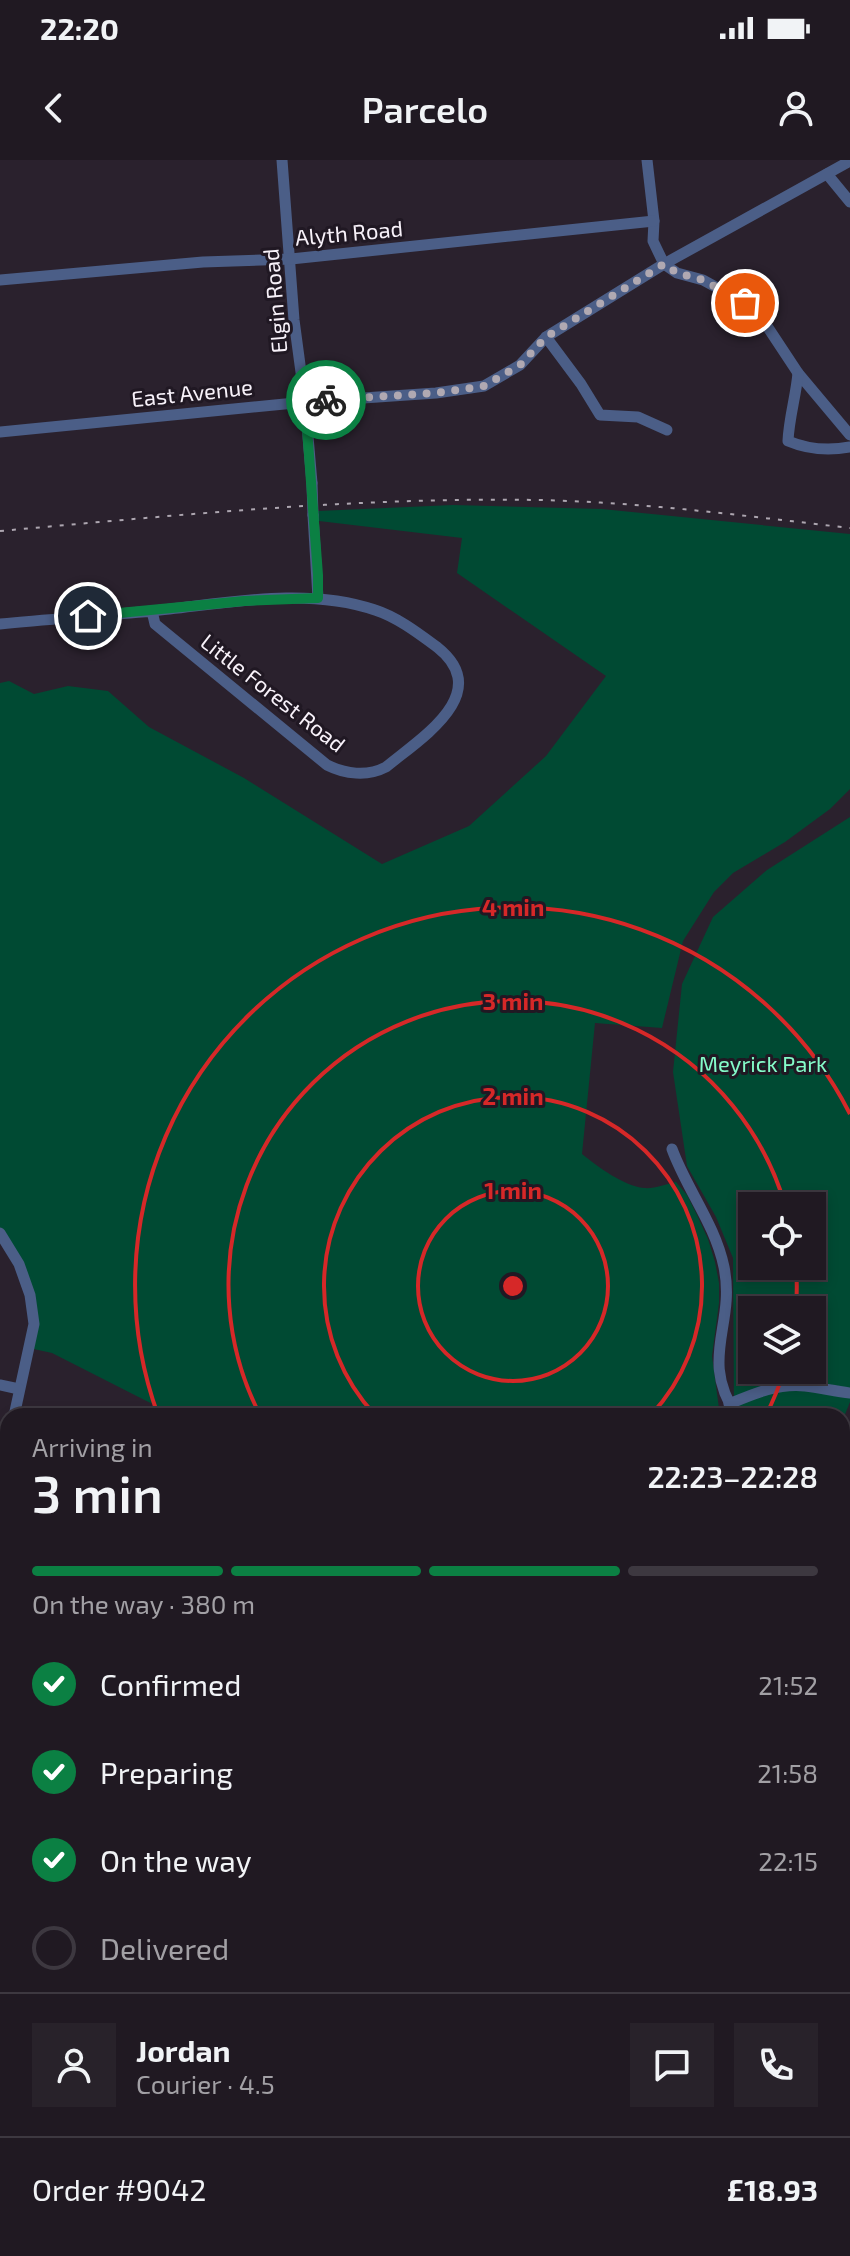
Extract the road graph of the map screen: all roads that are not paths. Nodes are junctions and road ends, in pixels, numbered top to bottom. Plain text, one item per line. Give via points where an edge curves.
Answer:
1 (282, 160) edge
2 (647, 160) edge
3 (850, 161) edge
4 (827, 174) junction
5 (850, 202) edge
6 (654, 221) junction
7 (291, 259) junction
8 (664, 264) junction
9 (0, 280) edge
10 (546, 337) junction
11 (798, 373) junction
12 (305, 402) junction
13 (667, 430) dead end
14 (0, 432) edge
15 (850, 435) edge
16 (850, 447) edge
17 (318, 598) junction
18 (152, 611) junction
19 (0, 624) edge
20 (672, 1149) dead end
21 (0, 1233) edge
22 (0, 1385) edge
23 (19, 1389) junction
24 (850, 1393) edge
25 (729, 1404) junction
26 (15, 1408) edge
27 (732, 1408) edge

1 - 7 street, Elgin Road
2 - 6 street
3 - 4 street, East Avenue
4 - 5 street
4 - 8 street, East Avenue
6 - 7 street, Alyth Road
6 - 8 street via 653,241
7 - 9 street, Alyth Road
7 - 12 street, Elgin Road
8 - 10 street, East Avenue
8 - 11 street via 745,303
10 - 12 street, East Avenue via 520,365 484,386
10 - 13 street via 600,415 638,417
11 - 15 street
11 - 16 street via 788,441 804,448
12 - 14 street, East Avenue
12 - 17 street, Elgin Road, bridge
17 - 18 street
17 - 18 street, Little Forest Road via 377,610 417,632 455,668 457,690 451,710 379,771 353,773 327,765 155,624
18 - 19 street
20 - 25 street via 710,1223 725,1271 717,1364
21 - 23 street via 19,1264 34,1324
22 - 23 street
23 - 26 street
24 - 25 street via 802,1385 765,1390
25 - 27 street

